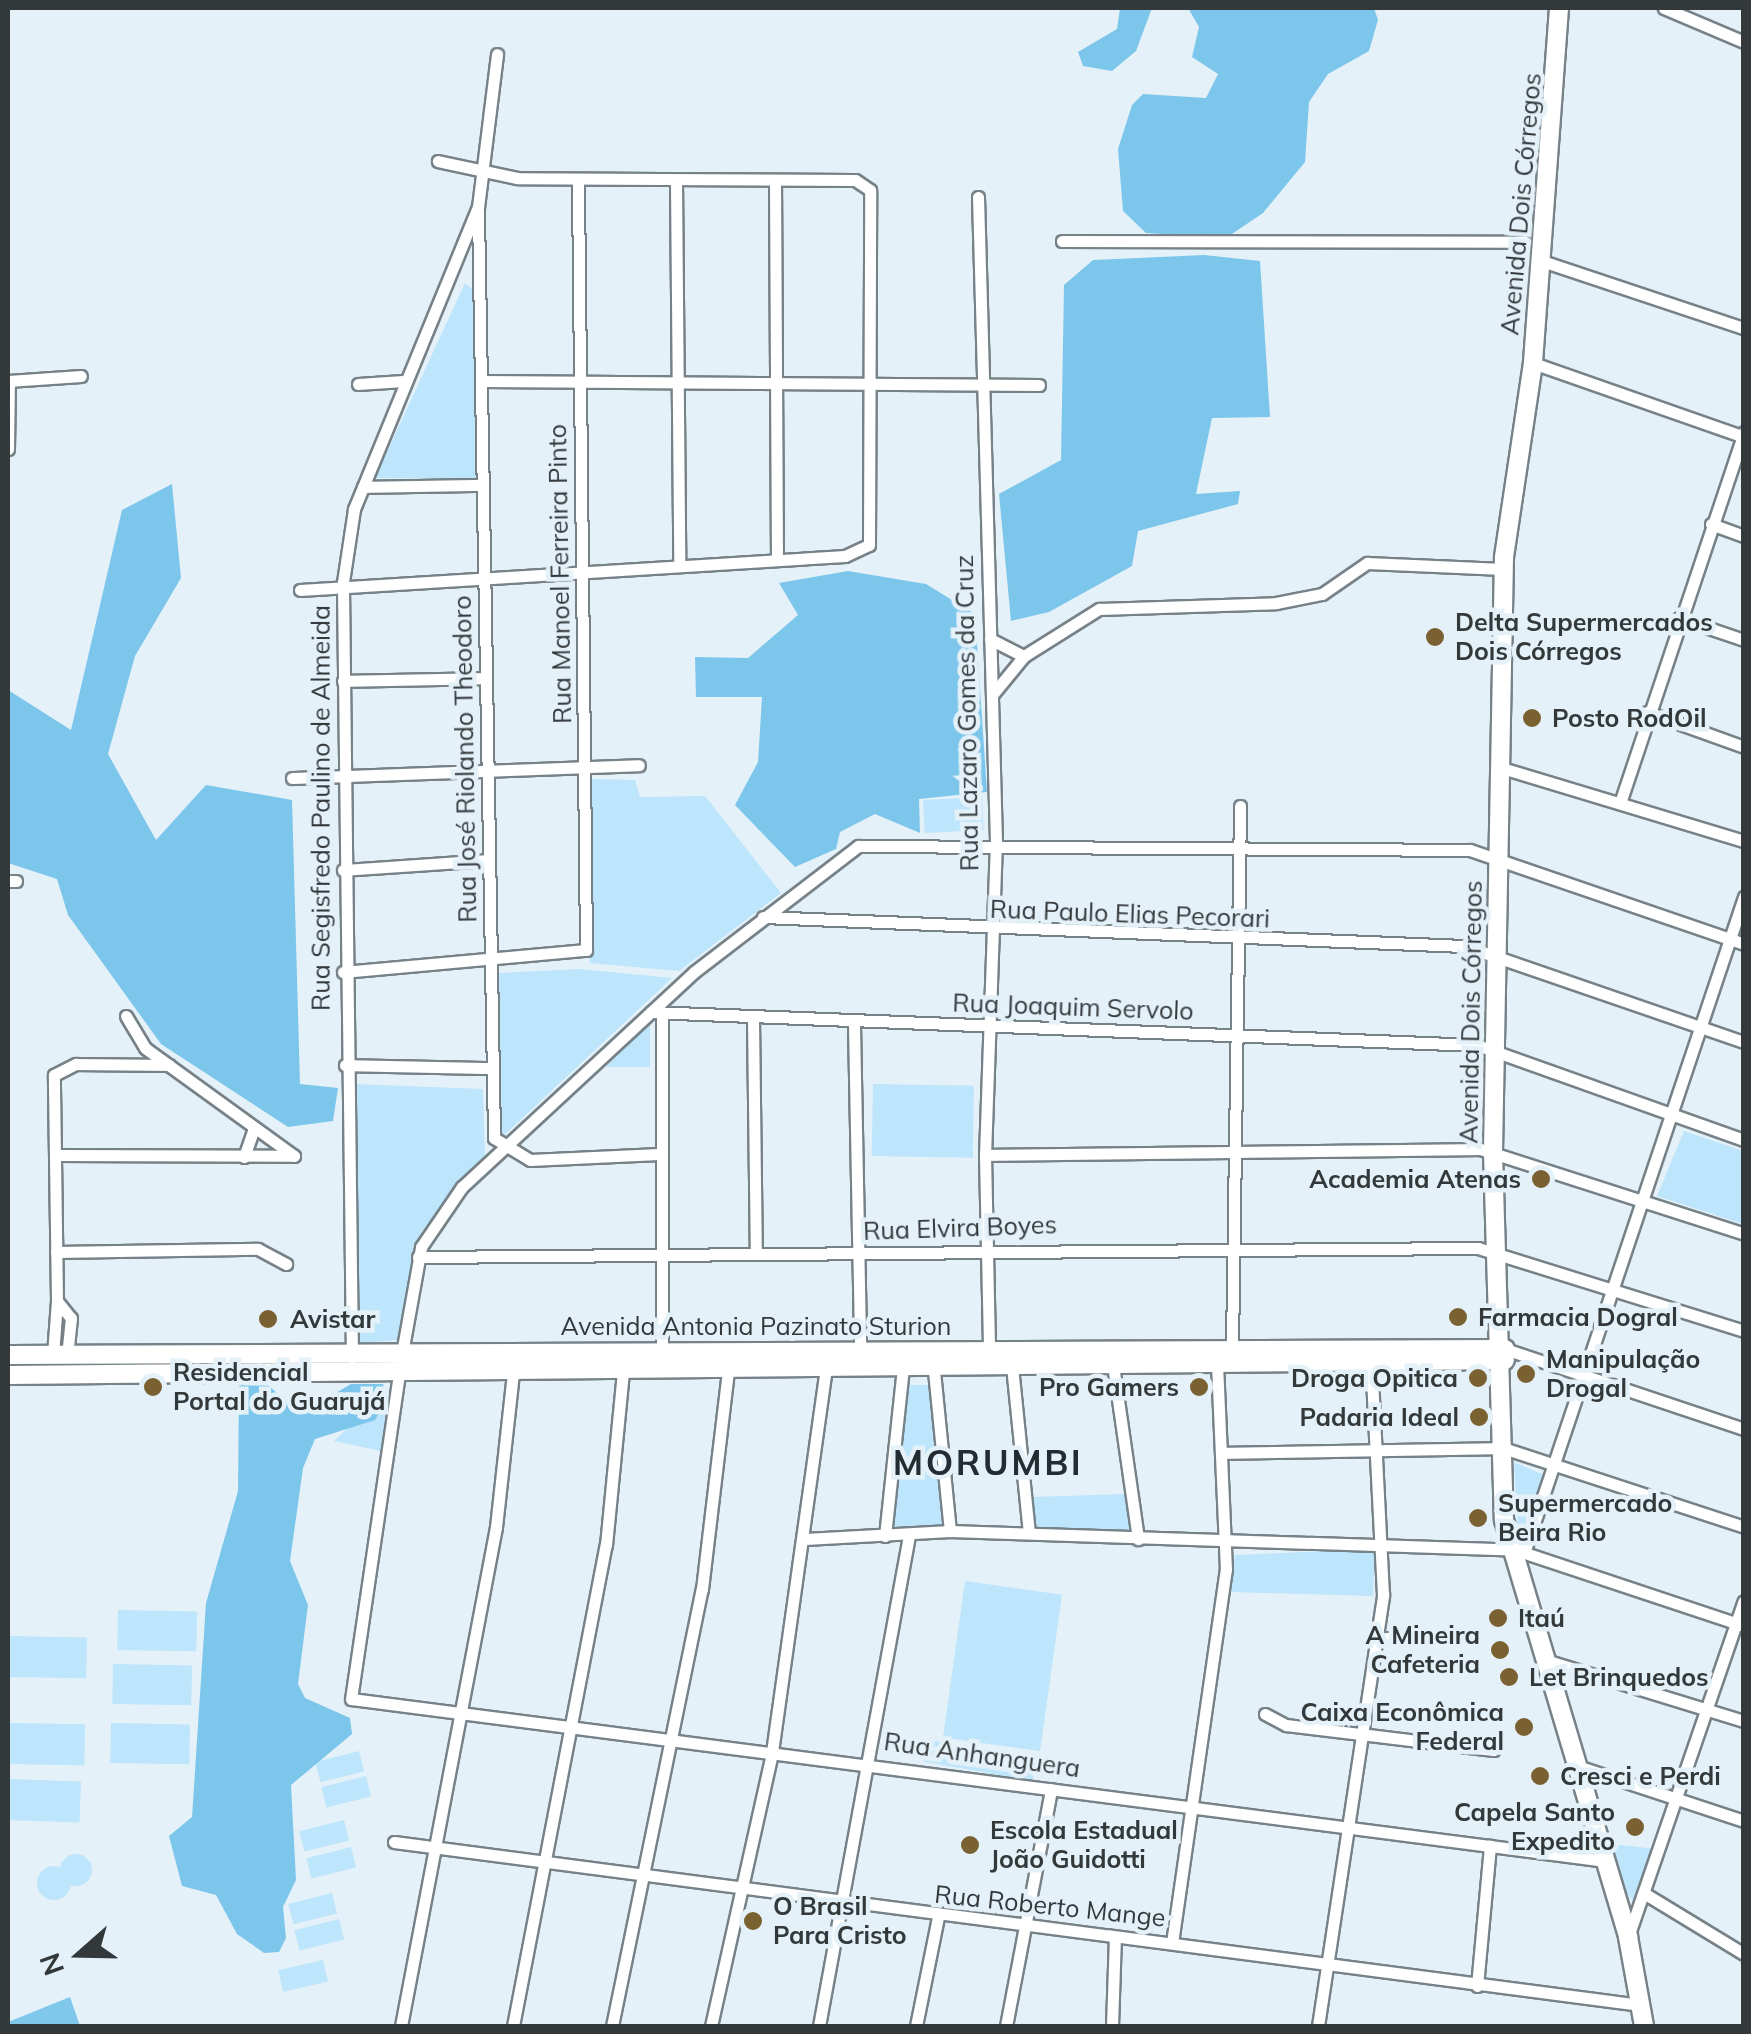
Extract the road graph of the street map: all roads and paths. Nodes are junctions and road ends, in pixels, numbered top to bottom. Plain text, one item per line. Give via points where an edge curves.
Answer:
1 (1559, 8) edge
2 (1567, 8) edge
3 (1664, 8) edge
4 (1558, 42) junction
5 (1744, 42) edge
6 (497, 54) dead end
7 (438, 162) dead end
8 (480, 174) junction
9 (578, 180) junction
10 (775, 180) junction
11 (676, 182) junction
12 (978, 196) dead end
13 (478, 207) junction
14 (1062, 240) dead end
15 (1526, 242) dead end
16 (1539, 260) junction
17 (455, 262) junction
18 (481, 278) junction
19 (1744, 328) edge
20 (1533, 363) junction
21 (81, 376) dead end
22 (579, 380) junction
23 (8, 381) edge
24 (403, 381) junction
25 (482, 381) junction
26 (776, 381) junction
27 (679, 382) junction
28 (870, 383) junction
29 (358, 384) dead end
30 (984, 384) junction
31 (1039, 385) dead end
32 (1743, 435) edge
33 (8, 449) edge
34 (483, 485) junction
35 (363, 487) junction
36 (1711, 524) junction
37 (1744, 536) edge
38 (777, 560) junction
39 (679, 562) junction
40 (585, 568) junction
41 (1504, 569) junction
42 (486, 574) junction
43 (343, 582) junction
44 (300, 590) dead end
45 (1679, 618) junction
46 (990, 639) junction
47 (1744, 640) edge
48 (1024, 656) junction
49 (486, 678) junction
50 (344, 681) junction
51 (992, 695) junction
52 (1648, 712) junction
53 (1744, 746) edge
54 (585, 765) junction
55 (639, 766) dead end
56 (1502, 768) junction
57 (487, 770) junction
58 (344, 776) junction
59 (292, 778) dead end
60 (1621, 800) junction
61 (1240, 806) dead end
62 (996, 841) junction
63 (1744, 841) edge
64 (1240, 846) junction
65 (1499, 858) junction
66 (488, 860) junction
67 (344, 870) junction
68 (1744, 897) edge
69 (764, 917) junction
70 (990, 932) junction
71 (1236, 940) junction
72 (1737, 942) edge
73 (1496, 952) junction
74 (491, 962) junction
75 (343, 972) junction
76 (657, 1012) junction
77 (126, 1016) dead end
78 (753, 1019) junction
79 (854, 1025) junction
80 (987, 1025) junction
81 (1701, 1028) junction
82 (1231, 1035) junction
83 (1744, 1042) edge
84 (1494, 1049) junction
85 (169, 1065) junction
86 (345, 1066) junction
87 (491, 1068) junction
88 (1672, 1114) junction
89 (254, 1128) junction
90 (1744, 1140) edge
91 (1233, 1148) junction
92 (503, 1150) junction
93 (659, 1154) junction
94 (985, 1154) junction
95 (1493, 1154) junction
96 (56, 1156) junction
97 (244, 1157) junction
98 (1642, 1200) junction
99 (1744, 1234) edge
100 (1232, 1245) junction
101 (988, 1248) junction
102 (1503, 1251) junction
103 (56, 1252) junction
104 (756, 1252) junction
105 (663, 1253) junction
106 (856, 1254) junction
107 (418, 1257) junction
108 (286, 1264) dead end
109 (1611, 1286) junction
110 (1744, 1331) edge
111 (1232, 1347) junction
112 (1202, 1348) junction
113 (990, 1349) junction
114 (860, 1350) junction
115 (662, 1352) junction
116 (402, 1353) junction
117 (352, 1354) junction
118 (1505, 1354) junction
119 (12, 1355) edge
120 (60, 1355) junction
121 (931, 1358) junction
122 (1370, 1361) junction
123 (1217, 1363) junction
124 (1113, 1365) junction
125 (1012, 1366) junction
126 (903, 1368) junction
127 (826, 1369) junction
128 (728, 1370) junction
129 (623, 1372) junction
130 (1582, 1372) junction
131 (400, 1373) junction
132 (513, 1373) junction
133 (352, 1375) junction
134 (9, 1376) edge
135 (57, 1376) junction
136 (1744, 1429) edge
137 (1503, 1448) junction
138 (1376, 1450) junction
139 (1222, 1454) junction
140 (1554, 1461) junction
141 (1744, 1527) edge
142 (950, 1531) junction
143 (1029, 1533) junction
144 (909, 1534) junction
145 (885, 1536) junction
146 (805, 1539) junction
147 (1138, 1540) junction
148 (1384, 1541) junction
149 (1226, 1546) junction
150 (1515, 1550) junction
151 (1744, 1602) edge
152 (1740, 1625) edge
153 (1379, 1638) junction
154 (1441, 1638) dead end
155 (1542, 1659) junction
156 (1707, 1708) junction
157 (460, 1712) junction
158 (1265, 1714) dead end
159 (1744, 1721) edge
160 (569, 1726) junction
161 (1363, 1732) junction
162 (673, 1739) junction
163 (1493, 1750) dead end
164 (772, 1752) junction
165 (869, 1761) junction
166 (1576, 1766) junction
167 (1050, 1789) junction
168 (1676, 1798) junction
169 (1193, 1806) junction
170 (1744, 1821) edge
171 (1343, 1824) junction
172 (394, 1842) dead end
173 (1490, 1846) junction
174 (434, 1850) junction
175 (1606, 1861) junction
176 (543, 1866) junction
177 (640, 1876) junction
178 (738, 1889) junction
179 (1647, 1895) junction
180 (842, 1904) junction
181 (938, 1916) junction
182 (1025, 1927) junction
183 (1114, 1937) junction
184 (1628, 1937) junction
185 (1172, 1942) junction
186 (1744, 1954) edge
187 (1322, 1968) junction
188 (1476, 1986) junction
189 (1641, 2005) junction
190 (401, 2026) edge
191 (513, 2026) edge
192 (612, 2026) edge
193 (711, 2026) edge
194 (819, 2026) edge
195 (916, 2026) edge
196 (1006, 2026) edge
197 (1112, 2026) edge
198 (1318, 2026) edge
199 (1644, 2026) edge

1 - 4 main road, Avenida Dois Córregos
2 - 4 main road, Avenida Dois Córregos
3 - 5 street
4 - 16 main road, Avenida Dois Córregos
6 - 8 street, Rua Segisfredo Paulino de Almeida
7 - 8 street
8 - 9 street
8 - 13 street, Rua Segisfredo Paulino de Almeida
9 - 11 street
9 - 22 street, Rua Manoel Ferreira Pinto
10 - 11 street
10 - 26 street
10 - 28 street via 855,180 870,190
11 - 27 street
12 - 30 street, Rua Lazaro Gomes da Cruz
13 - 17 street, Rua Segisfredo Paulino de Almeida
13 - 18 street, Rua José Riolando Theodoro
14 - 15 street
16 - 19 street
16 - 20 main road, Avenida Dois Córregos
17 - 18 street
17 - 24 street, Rua Segisfredo Paulino de Almeida
18 - 25 street, Rua José Riolando Theodoro
20 - 32 street
20 - 41 main road, Avenida Dois Córregos
21 - 23 street
22 - 25 street
22 - 27 street
22 - 40 street, Rua Manoel Ferreira Pinto
23 - 33 street
24 - 29 street
24 - 35 street, Rua Segisfredo Paulino de Almeida
25 - 34 street, Rua José Riolando Theodoro
26 - 27 street
26 - 28 street
26 - 38 street
27 - 39 street
28 - 30 street
28 - 38 street via 869,545 845,556
30 - 31 street
30 - 46 street, Rua Lazaro Gomes da Cruz
32 - 36 street
34 - 35 street
34 - 42 street, Rua José Riolando Theodoro
35 - 43 street, Rua Segisfredo Paulino de Almeida
36 - 37 street
36 - 45 street
38 - 39 street
39 - 40 street
40 - 42 street
40 - 54 street, Rua Manoel Ferreira Pinto
41 - 48 street via 1368,563 1322,594 1276,602 1099,609
41 - 56 main road, Avenida Dois Córregos
42 - 43 street
42 - 49 street, Rua José Riolando Theodoro
43 - 44 street
43 - 50 street, Rua Segisfredo Paulino de Almeida
45 - 47 street
45 - 52 street
46 - 48 street
46 - 51 street, Rua Lazaro Gomes da Cruz
48 - 51 street
49 - 50 street
49 - 57 street, Rua José Riolando Theodoro
50 - 58 street, Rua Segisfredo Paulino de Almeida
51 - 62 street, Rua Lazaro Gomes da Cruz
52 - 53 street
52 - 60 street
54 - 55 street
54 - 57 street
54 - 74 street, Rua Manoel Ferreira Pinto via 589,934 572,958
56 - 60 street
56 - 65 main road, Avenida Dois Córregos
57 - 58 street
57 - 66 street, Rua José Riolando Theodoro
58 - 59 street
58 - 67 street, Rua Segisfredo Paulino de Almeida
60 - 63 street
61 - 64 street
62 - 64 street
62 - 69 street via 858,846
62 - 70 street, Rua Lazaro Gomes da Cruz
64 - 65 street via 1470,850
64 - 71 street
65 - 72 street
65 - 73 main road, Avenida Dois Córregos
66 - 67 street
66 - 74 street, Rua José Riolando Theodoro
67 - 75 street, Rua Segisfredo Paulino de Almeida
68 - 72 street
69 - 70 street, Rua Paulo Elias Pecorari
69 - 76 street
70 - 71 street, Rua Paulo Elias Pecorari
70 - 80 street, Rua Lazaro Gomes da Cruz
71 - 73 street, Rua Paulo Elias Pecorari
71 - 82 street
72 - 81 street
73 - 81 street, Rua Paulo Elias Pecorari
73 - 84 main road, Avenida Dois Córregos
74 - 75 street
74 - 87 street, Rua José Riolando Theodoro
75 - 86 street, Rua Segisfredo Paulino de Almeida
76 - 78 street, Rua Joaquim Servolo
76 - 92 street
76 - 93 street
77 - 85 street
78 - 79 street, Rua Joaquim Servolo
78 - 104 street
79 - 80 street, Rua Joaquim Servolo
79 - 106 street
80 - 82 street, Rua Joaquim Servolo
80 - 94 street, Rua Lazaro Gomes da Cruz
81 - 83 street, Rua Paulo Elias Pecorari
81 - 88 street
82 - 84 street, Rua Joaquim Servolo
82 - 91 street
84 - 88 street, Rua Joaquim Servolo
84 - 95 main road, Avenida Dois Córregos
85 - 89 street
85 - 96 street via 76,1064 54,1075
86 - 87 street
86 - 117 street, Rua Segisfredo Paulino de Almeida
87 - 92 street, Rua José Riolando Theodoro via 494,1138
88 - 90 street, Rua Joaquim Servolo
88 - 98 street
89 - 97 street
89 - 97 street via 294,1156
91 - 94 street
91 - 95 street
91 - 100 street
92 - 93 street via 530,1160
92 - 107 street via 462,1187
93 - 105 street
94 - 101 street, Rua Lazaro Gomes da Cruz
95 - 98 street
95 - 102 main road, Avenida Dois Córregos
96 - 97 street
96 - 103 street
98 - 99 street
98 - 109 street
100 - 101 street, Rua Elvira Boyes
100 - 102 street, Rua Elvira Boyes
100 - 111 street
101 - 106 street, Rua Elvira Boyes
101 - 113 street, Rua Lazaro Gomes da Cruz
102 - 109 street, Rua Elvira Boyes
102 - 118 main road, Avenida Dois Córregos
103 - 108 street via 258,1249
103 - 120 street via 57,1301 71,1318
104 - 105 street, Rua Elvira Boyes
104 - 106 street, Rua Elvira Boyes
105 - 107 street, Rua Elvira Boyes
105 - 115 street
106 - 114 street
107 - 116 street
109 - 110 street, Rua Elvira Boyes
109 - 130 street
111 - 112 main road, Avenida Antonia Pazinato Sturion
111 - 118 main road, Avenida Antonia Pazinato Sturion
111 - 123 main road
112 - 113 main road, Avenida Antonia Pazinato Sturion
112 - 123 main road
113 - 121 main road, Avenida Antonia Pazinato Sturion
114 - 115 main road, Avenida Antonia Pazinato Sturion
114 - 121 main road, Avenida Antonia Pazinato Sturion
114 - 127 main road via 833,1355
115 - 116 main road, Avenida Antonia Pazinato Sturion
116 - 117 main road, Avenida Antonia Pazinato Sturion
116 - 131 street
117 - 120 main road, Avenida Antonia Pazinato Sturion
117 - 133 street, Rua Segisfredo Paulino de Almeida
118 - 122 main road, Avenida Antonia Pazinato Sturion
118 - 130 street
118 - 137 main road, Avenida Dois Córregos
119 - 120 main road, Avenida Antonia Pazinato Sturion
119 - 134 main road
120 - 135 main road
121 - 125 main road, Avenida Antonia Pazinato Sturion
121 - 126 main road, Avenida Antonia Pazinato Sturion
121 - 142 street
122 - 123 main road, Avenida Antonia Pazinato Sturion
122 - 138 street
123 - 124 main road, Avenida Antonia Pazinato Sturion
123 - 139 street
124 - 125 main road, Avenida Antonia Pazinato Sturion
124 - 147 street
125 - 143 street
126 - 127 main road, Avenida Antonia Pazinato Sturion
126 - 145 street
127 - 128 main road, Avenida Antonia Pazinato Sturion
127 - 146 street
128 - 129 main road, Avenida Antonia Pazinato Sturion
128 - 162 street
129 - 132 main road, Avenida Antonia Pazinato Sturion
129 - 160 street via 606,1545
130 - 136 street
130 - 140 street
131 - 132 main road, Avenida Antonia Pazinato Sturion
131 - 133 main road, Avenida Antonia Pazinato Sturion
131 - 157 street, Rua Anhanguera via 351,1699
132 - 157 street via 496,1527
133 - 135 main road, Avenida Antonia Pazinato Sturion
134 - 135 main road, Avenida Antonia Pazinato Sturion
137 - 138 street
137 - 140 street
137 - 150 main road, Avenida Dois Córregos
138 - 139 street
138 - 148 street
139 - 149 street
140 - 141 street
140 - 150 street
142 - 143 street
142 - 144 street
143 - 147 street
144 - 145 street
144 - 165 street
145 - 146 street
146 - 164 street
147 - 149 street
148 - 149 street
148 - 150 street
148 - 153 street
149 - 169 street
150 - 152 street
150 - 155 main road, Avenida Dois Córregos
151 - 152 street
152 - 156 street
153 - 154 street
153 - 161 street
155 - 156 street
155 - 166 main road, Avenida Dois Córregos
156 - 159 street
156 - 168 street
157 - 160 street, Rua Anhanguera
157 - 174 street
158 - 161 street via 1286,1725
160 - 162 street, Rua Anhanguera
160 - 176 street
161 - 163 street
161 - 171 street
162 - 164 street, Rua Anhanguera
162 - 177 street
164 - 165 street, Rua Anhanguera
164 - 178 street
165 - 167 street, Rua Anhanguera
165 - 180 street
166 - 168 street
166 - 175 main road, Avenida Dois Córregos
167 - 169 street, Rua Anhanguera
167 - 182 street
168 - 170 street
168 - 179 street
169 - 171 street, Rua Anhanguera
169 - 185 street
171 - 173 street, Rua Anhanguera
171 - 187 street
172 - 174 street, Rua Roberto Mange
173 - 175 street, Rua Anhanguera
173 - 188 street
174 - 176 street, Rua Roberto Mange
174 - 190 street
175 - 184 main road, Avenida Dois Córregos
176 - 177 street, Rua Roberto Mange
176 - 191 street
177 - 178 street, Rua Roberto Mange
177 - 192 street
178 - 180 street, Rua Roberto Mange
178 - 193 street
179 - 184 street
179 - 186 street
180 - 181 street, Rua Roberto Mange
180 - 194 street
181 - 182 street, Rua Roberto Mange
181 - 195 street
182 - 183 street, Rua Roberto Mange
182 - 196 street
183 - 185 street, Rua Roberto Mange
183 - 197 street
184 - 189 main road, Avenida Dois Córregos
185 - 187 street, Rua Roberto Mange
187 - 188 street, Rua Roberto Mange
187 - 198 street
188 - 189 street, Rua Roberto Mange
189 - 199 main road, Avenida Dois Córregos

